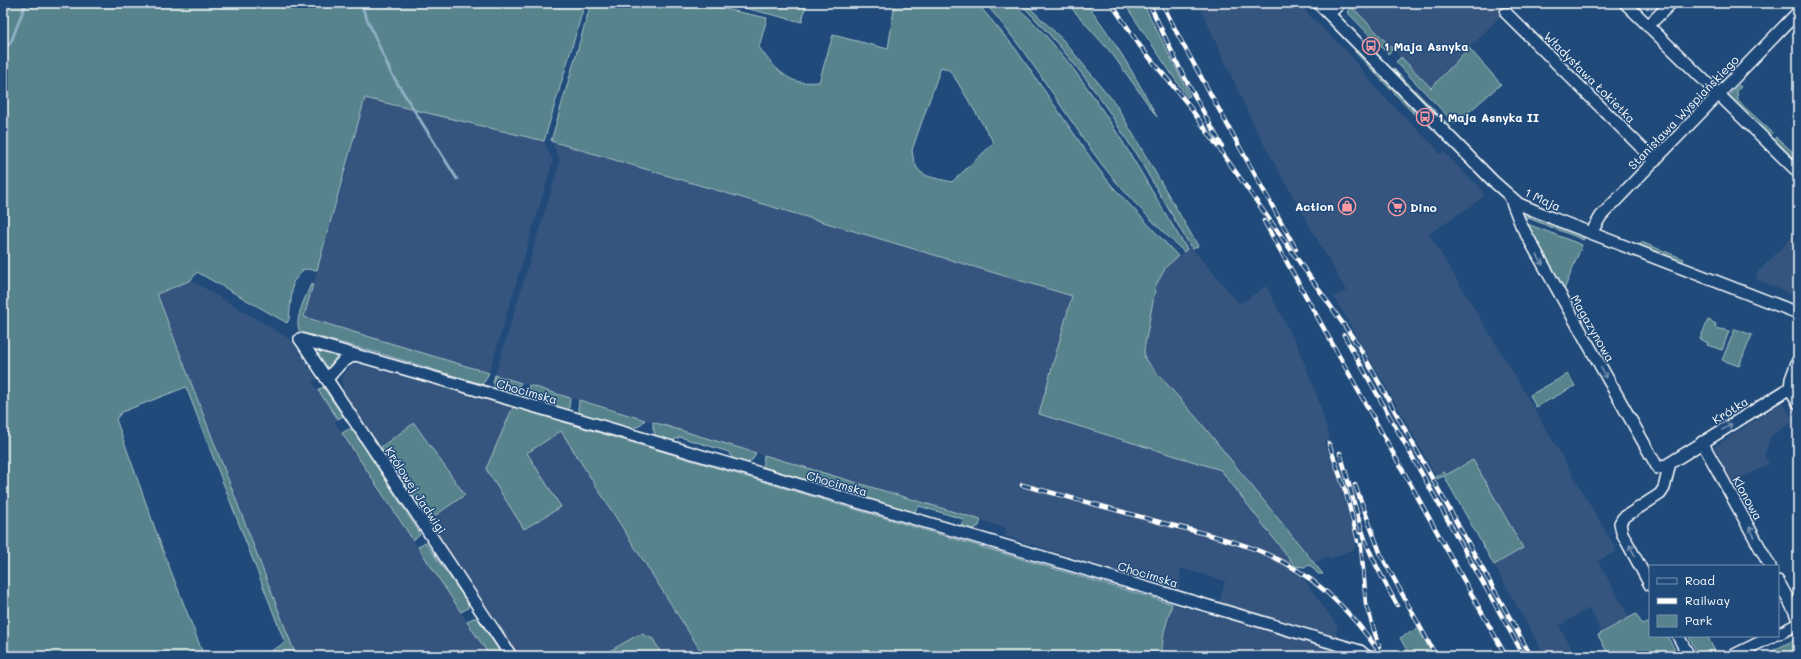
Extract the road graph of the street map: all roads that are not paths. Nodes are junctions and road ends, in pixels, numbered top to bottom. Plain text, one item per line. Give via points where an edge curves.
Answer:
1 (1318, 3) edge
2 (1340, 3) edge
3 (1625, 3) edge
4 (1670, 3) edge
5 (1798, 12) edge
6 (1506, 13) dead end
7 (1329, 14) junction
8 (1648, 26) junction
9 (1718, 96) junction
10 (1655, 161) junction
11 (1798, 172) edge
12 (1510, 197) junction
13 (1591, 233) junction
14 (1798, 313) edge
15 (300, 339) joint
16 (354, 354) junction
17 (1798, 360) edge
18 (327, 379) junction
19 (1790, 388) junction
20 (1798, 402) edge
21 (1702, 442) junction
22 (1670, 463) junction
23 (1660, 469) joint
24 (1769, 565) edge
25 (1779, 582) edge
26 (1649, 583) edge
27 (1798, 622) edge
28 (1779, 633) edge
29 (1679, 637) edge
30 (1771, 637) edge
31 (511, 656) edge
32 (1366, 656) edge
33 (1689, 656) edge
34 (1732, 656) edge

1 - 7 street, 1 Maja
2 - 7 street
3 - 8 street
4 - 8 street
5 - 9 street, Stanisława Wyspiańskiego
6 - 10 street, Władysława Łokietka
7 - 12 street, 1 Maja
8 - 9 street
9 - 10 street, Stanisława Wyspiańskiego
9 - 11 street
10 - 13 street, Stanisława Wyspiańskiego via 1600,217
12 - 13 street, 1 Maja via 1533,211
12 -> 23 street, Magazynowa via 1521,225
13 - 14 street, 1 Maja
15 - 16 street, Chocimska
15 - 18 street, Królowej Jadwigi
16 - 18 street via 341,363
16 - 32 street, Chocimska via 1360,651
17 - 19 street
18 - 31 street, Królowej Jadwigi
19 - 20 street
21 -> 19 street, Krótka
21 - 22 street, Krótka
24 -> 21 street, Klonowa
22 - 23 street, Krótka
26 -> 22 street via 1622,533 1620,523 1623,518 1660,494
25 - 27 street
27 - 28 street
29 - 33 street
30 - 34 street

